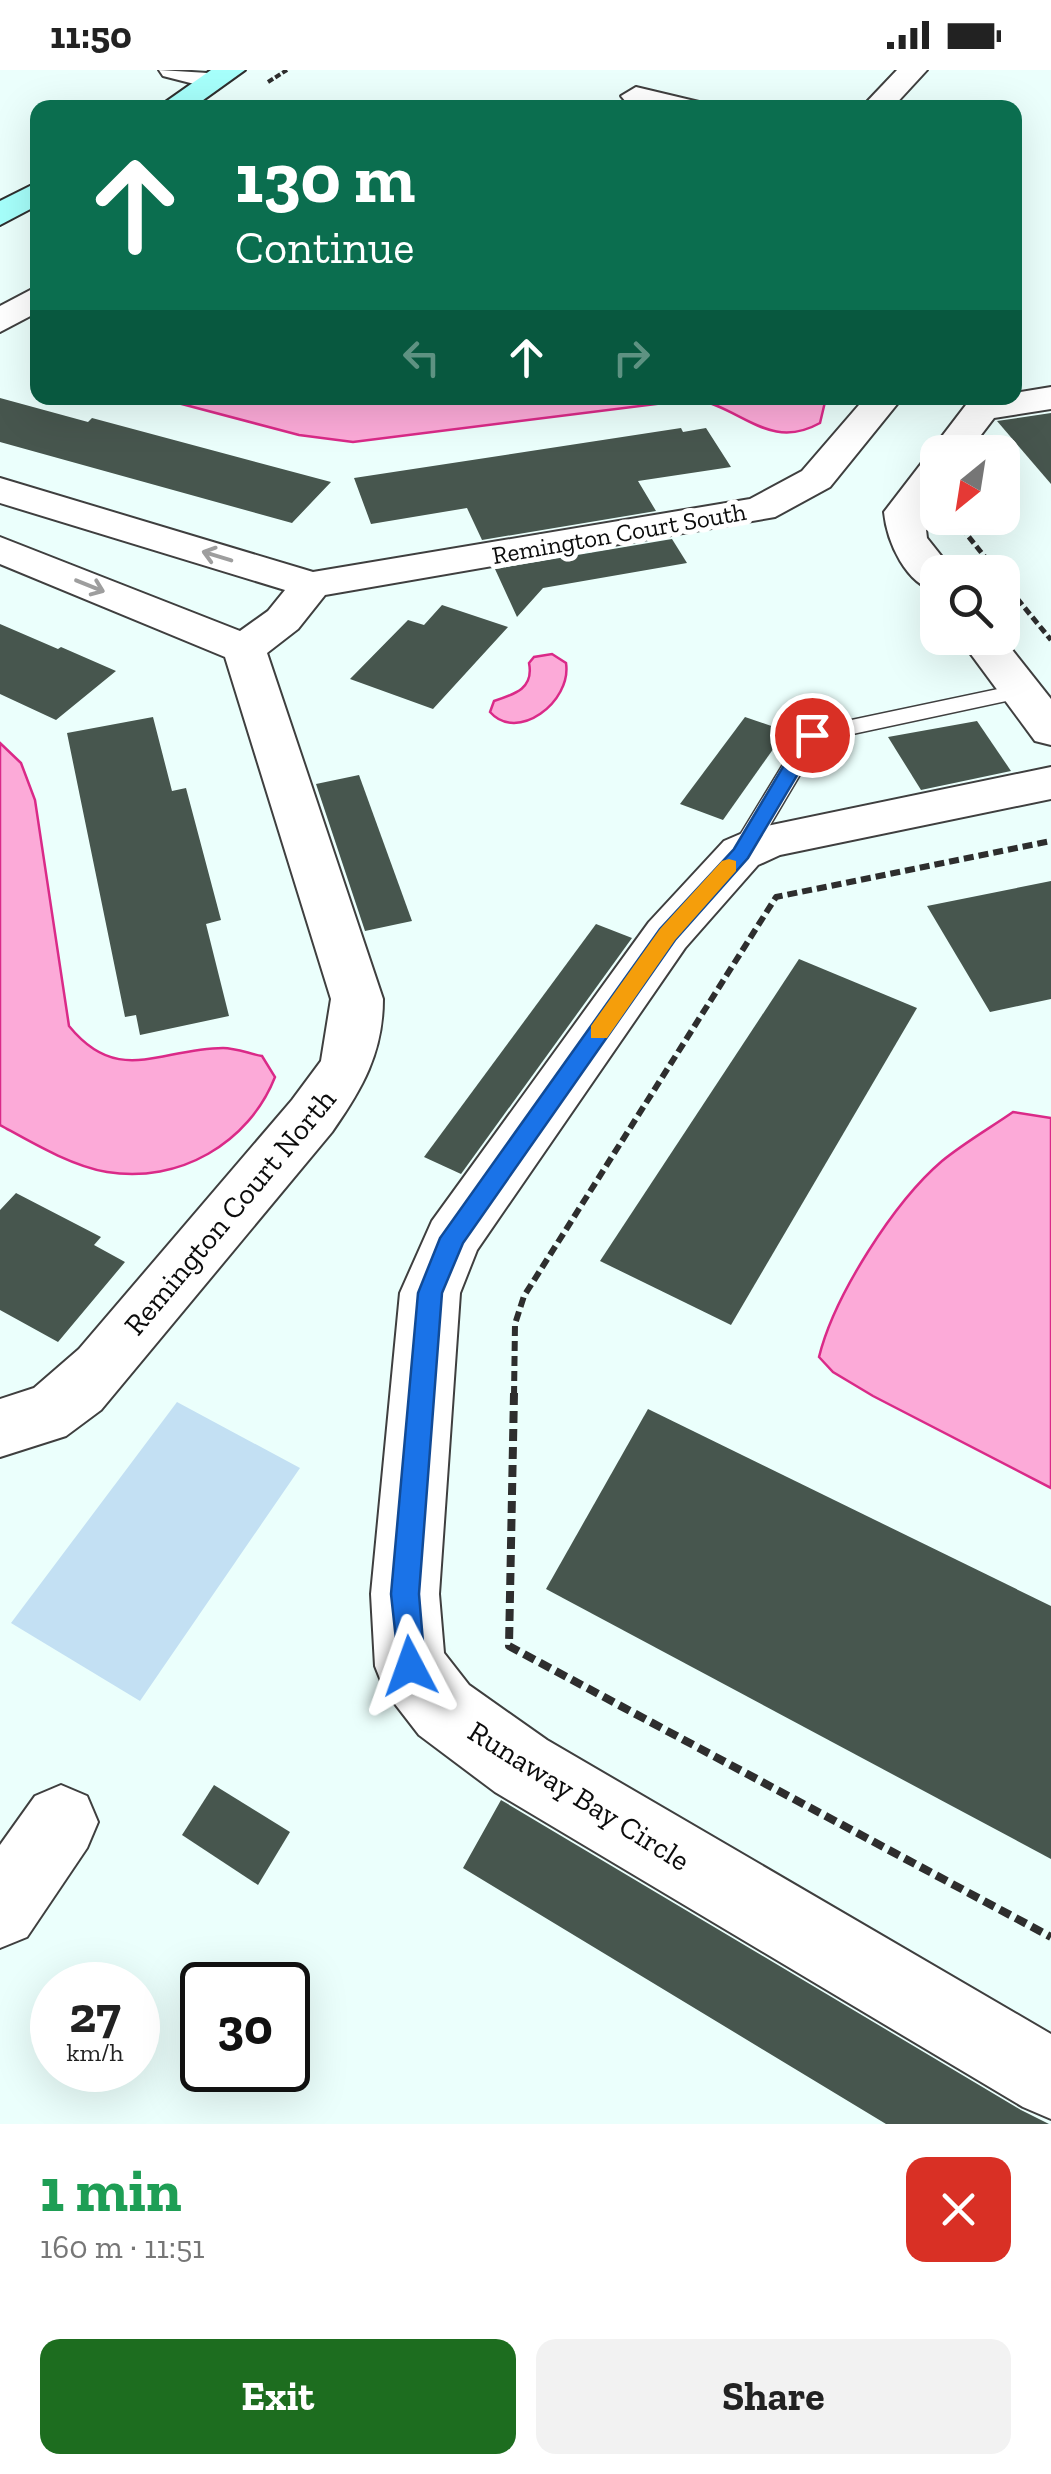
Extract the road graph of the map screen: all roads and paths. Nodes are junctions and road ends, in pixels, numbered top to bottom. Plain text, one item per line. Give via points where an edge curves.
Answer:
1 (173, 70) edge
2 (913, 70) edge
3 (222, 75) edge
4 (636, 96) dead end
5 (183, 100) edge
6 (654, 100) edge
7 (883, 100) edge
8 (30, 197) edge
9 (0, 215) edge
10 (30, 301) edge
11 (0, 322) edge
12 (1051, 398) edge
13 (1022, 403) edge
14 (878, 405) edge
15 (1011, 405) edge
16 (962, 435) edge
17 (0, 490) edge
18 (920, 491) edge
19 (967, 535) edge
20 (0, 548) edge
21 (983, 555) edge
22 (920, 556) edge
23 (311, 585) junction
24 (1020, 602) edge
25 (1051, 640) edge
26 (244, 649) junction
27 (994, 655) edge
28 (1022, 691) junction
29 (1051, 730) edge
30 (1051, 783) edge
31 (1051, 841) edge
32 (741, 854) junction
33 (0, 1428) edge
34 (61, 1822) dead end
35 (0, 1910) edge
36 (1051, 1937) edge
37 (1051, 2079) edge

1 - 3 street
2 - 7 street
3 - 5 main road
4 - 6 street
8 - 9 main road
10 - 11 street
12 - 13 street
14 - 23 street, Remington Court South via 816,479 760,509
15 - 16 street via 982,410
23 -> 17 street
18 - 22 street via 904,512 907,539
19 - 21 path
20 -> 26 street
23 - 26 street via 283,620
24 - 25 path
26 - 33 street, Remington Court North via 357,998 358,1040 344,1073 312,1116 67,1405 24,1426
27 - 28 street
28 - 29 street
28 - 32 lane via 812,735
30 - 32 street, Runaway Bay Circle via 769,841
31 - 36 path via 776,897 524,1296 515,1324 508,1646
32 - 37 street, Runaway Bay Circle via 668,934 452,1238 430,1293 405,1594 410,1666 444,1710 521,1766
34 - 35 street

